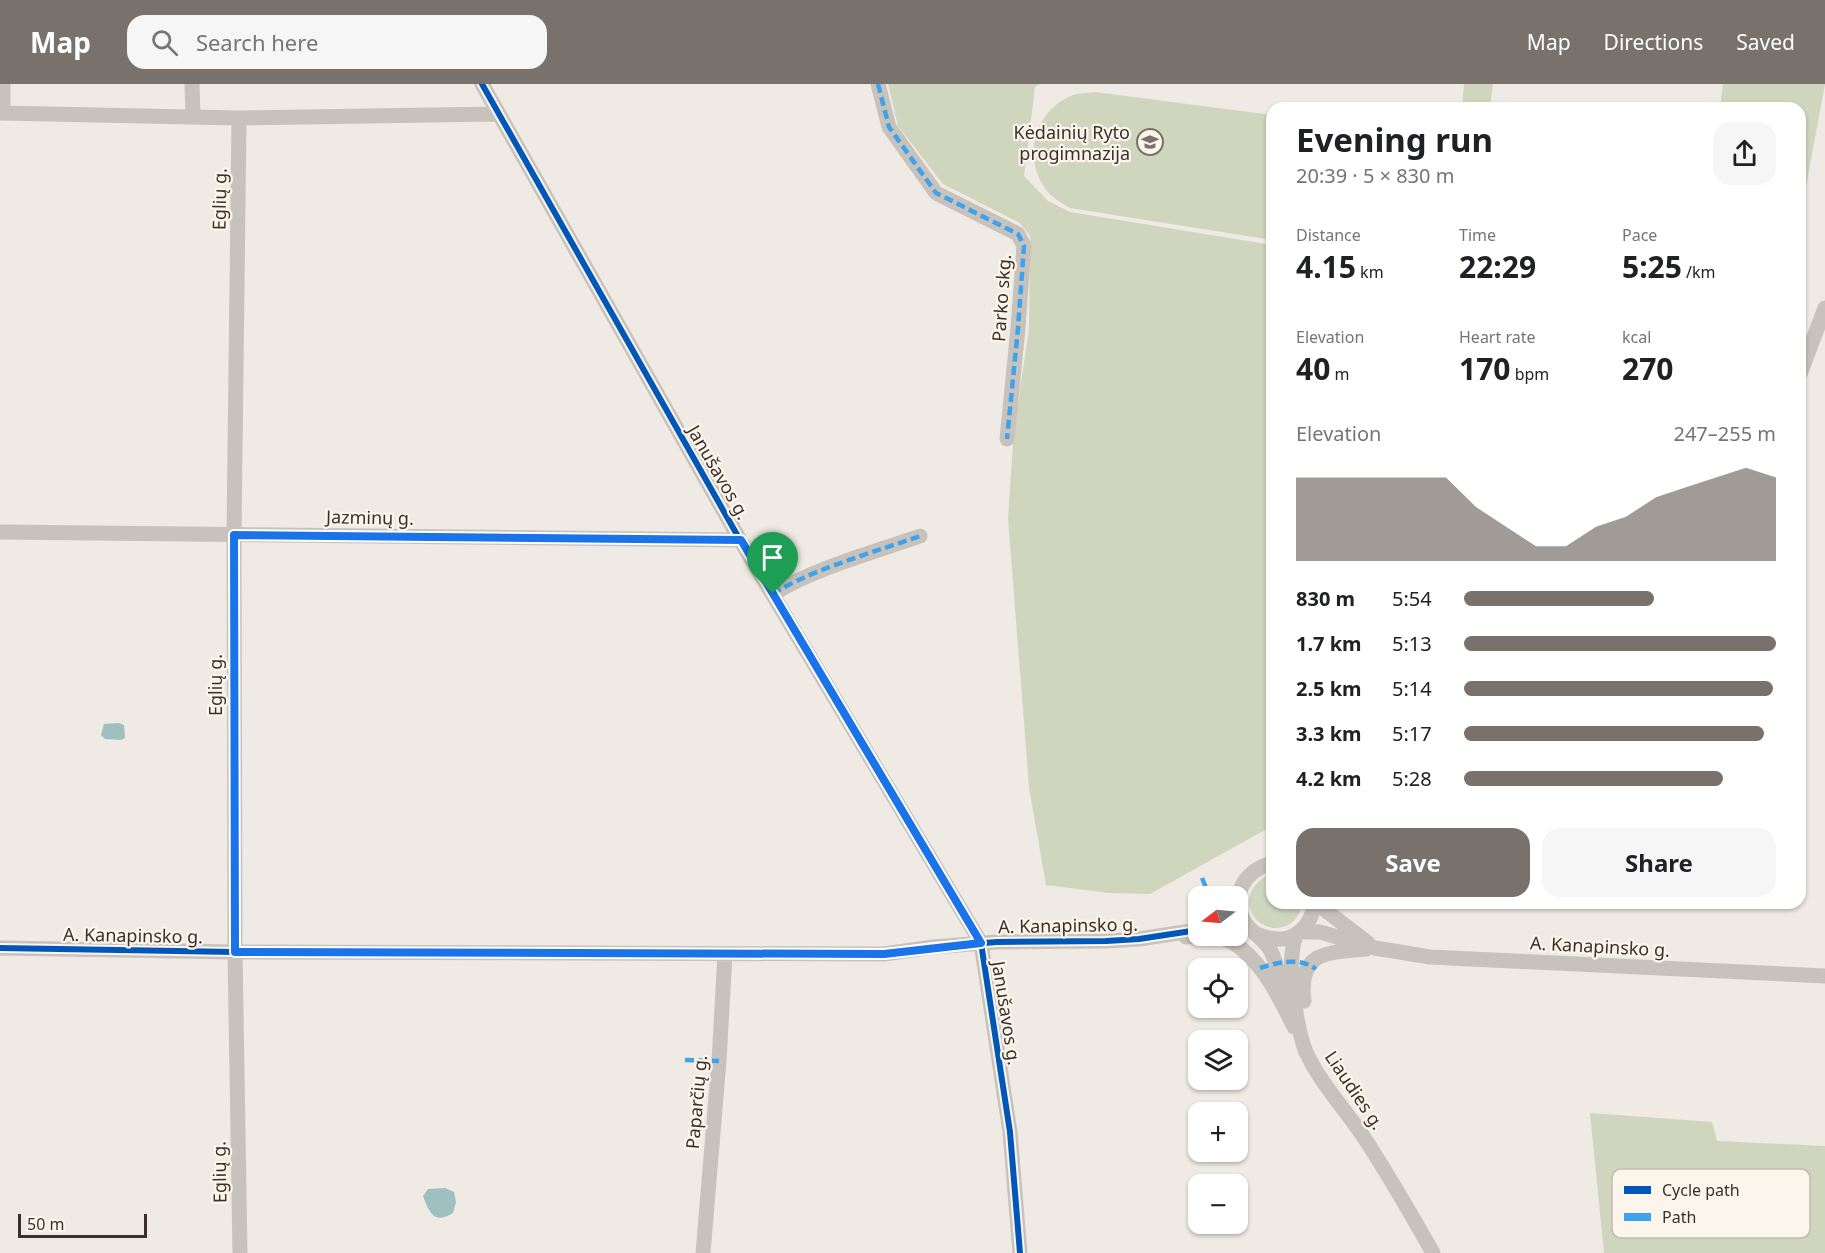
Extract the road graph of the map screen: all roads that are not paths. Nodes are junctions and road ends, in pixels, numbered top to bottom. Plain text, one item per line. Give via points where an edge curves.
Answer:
1 (3, 84) edge
2 (192, 84) edge
3 (482, 84) edge
4 (878, 84) edge
5 (2, 113) edge
6 (498, 114) junction
7 (193, 116) junction
8 (239, 118) junction
9 (1825, 308) edge
10 (1806, 358) edge
11 (1007, 439) dead end
12 (0, 532) edge
13 (234, 535) junction
14 (920, 536) dead end
15 (741, 540) junction
16 (773, 594) junction
17 (1266, 865) edge
18 (1242, 886) edge
19 (1314, 909) edge
20 (1324, 909) edge
21 (1188, 925) edge
22 (1248, 928) edge
23 (1248, 929) edge
24 (1188, 932) edge
25 (1298, 933) junction
26 (1165, 936) junction
27 (981, 943) junction
28 (0, 948) edge
29 (1375, 948) junction
30 (235, 952) junction
31 (725, 954) junction
32 (1825, 976) edge
33 (1283, 1006) junction
34 (1305, 1050) junction
35 (240, 1253) edge
36 (704, 1253) edge
37 (1020, 1253) edge
38 (1433, 1253) edge

1 - 5 street
2 - 7 street
3 - 6 street, Janušavos g.
4 - 11 street, Parko skg. via 889,127 936,193 1018,234 1024,246
5 - 7 street
6 - 8 street
6 - 15 street, Janušavos g.
7 - 8 street
8 - 13 street, Eglių g.
9 - 10 street
12 - 13 street, Jazminų g.
13 - 15 street, Jazminų g.
13 - 30 street, Eglių g.
14 - 16 street via 833,567
15 - 16 street, Janušavos g.
16 - 27 street, Janušavos g.
17 - 18 street via 1250,873
19 - 25 street via 1308,924
20 - 29 street
21 - 26 street
22 - 25 street via 1276,940
23 - 33 street via 1269,948 1276,963
24 - 26 street
25 - 29 street via 1320,932
25 - 34 street, Liaudies g. via 1292,949 1292,982
26 - 27 street, A. Kanapinsko g.
26 - 33 street via 1232,942 1260,968
27 - 31 street, A. Kanapinsko g. via 884,954
27 - 37 street, Janušavos g. via 1010,1132
28 - 30 street, A. Kanapinsko g.
29 - 32 street, A. Kanapinsko g. via 1441,958
29 - 34 street via 1334,952 1318,956 1309,964 1302,988
30 - 31 street, A. Kanapinsko g.
30 - 35 street, Eglių g.
31 - 36 street, Paparčių g.
33 - 34 street
34 - 38 street, Liaudies g.

